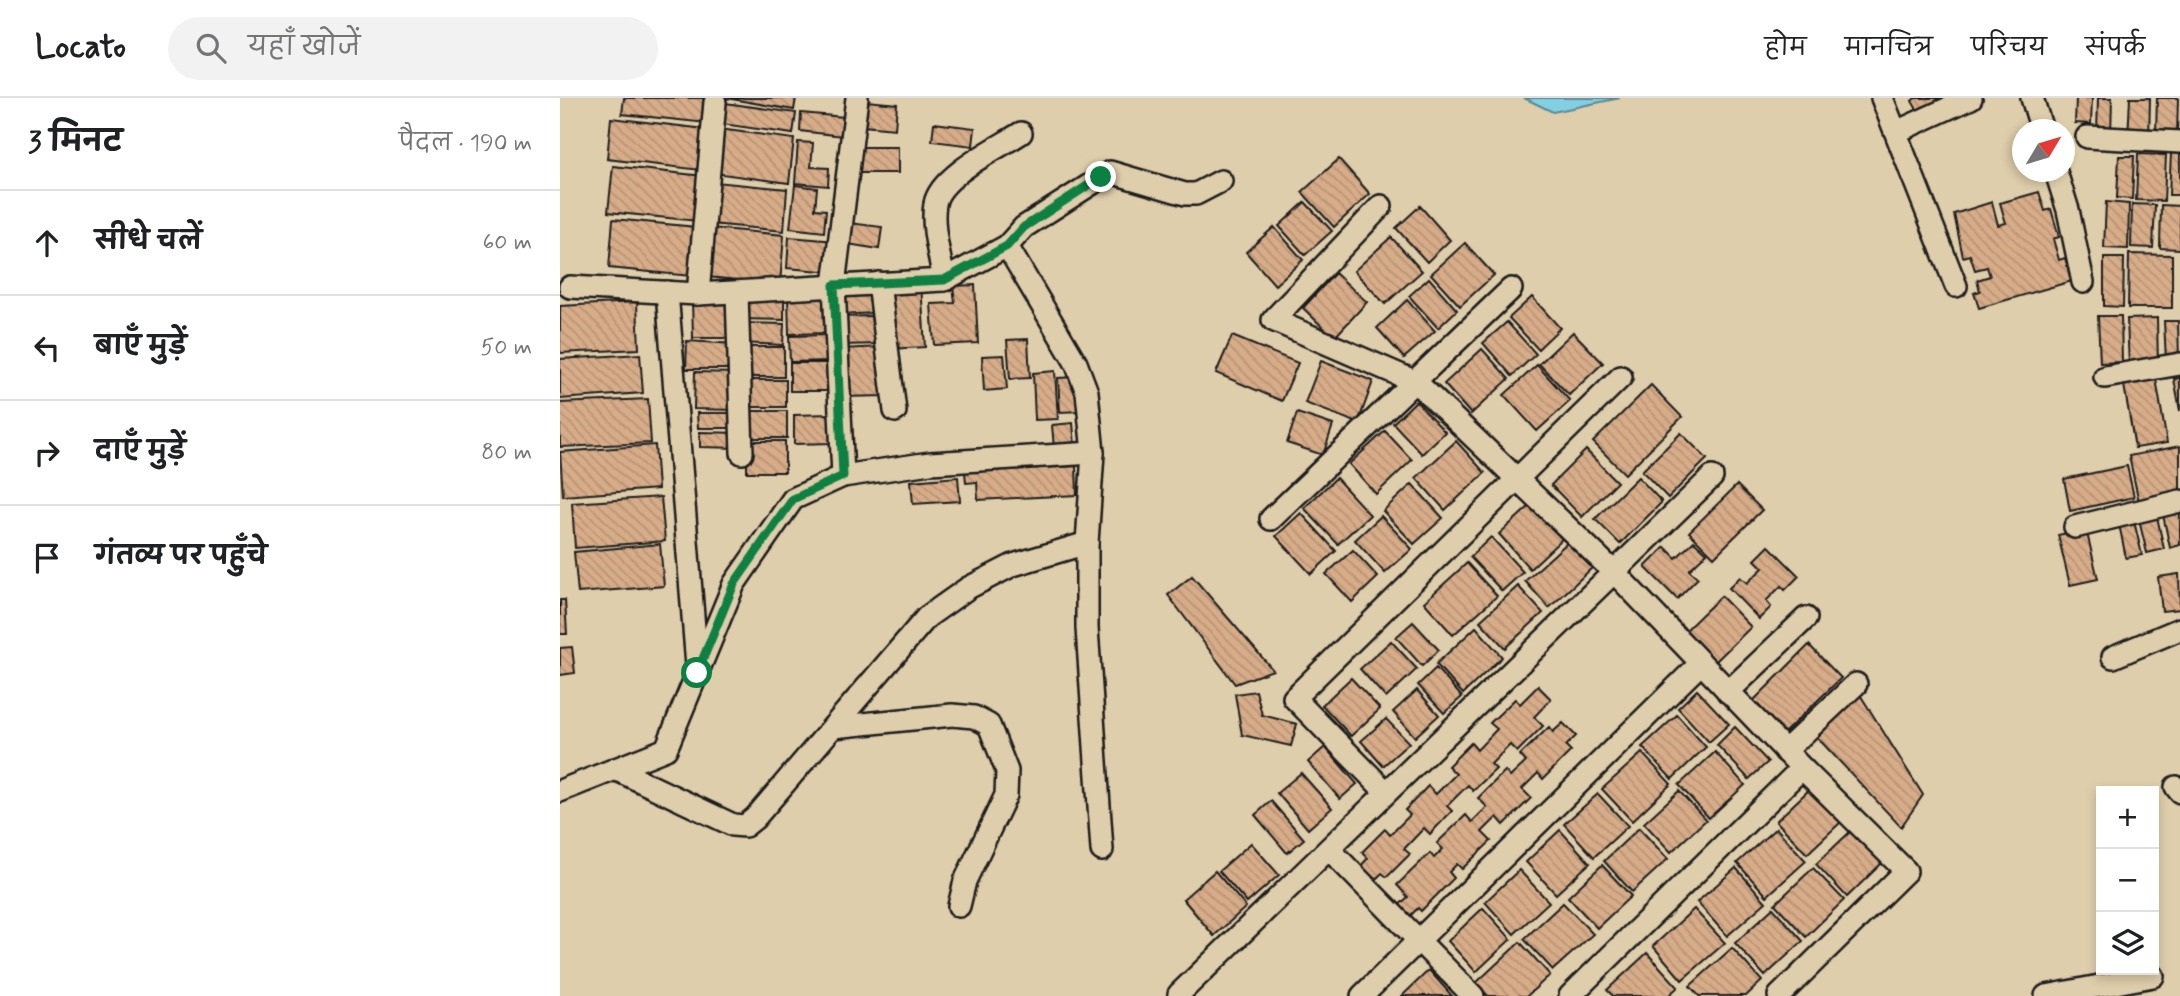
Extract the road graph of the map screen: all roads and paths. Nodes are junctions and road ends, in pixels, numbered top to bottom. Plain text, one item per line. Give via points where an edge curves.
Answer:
1 (858, 98) edge
2 (1882, 98) edge
3 (1971, 98) edge
4 (2032, 98) edge
5 (715, 102) dead end
6 (2039, 119) edge
7 (1896, 132) junction
8 (1021, 133) dead end
9 (2087, 137) dead end
10 (2180, 142) edge
11 (1221, 181) dead end
12 (2059, 182) edge
13 (1381, 206) dead end
14 (1007, 246) junction
15 (944, 280) junction
16 (2083, 282) dead end
17 (879, 283) junction
18 (834, 285) junction
19 (1956, 286) dead end
20 (570, 287) dead end
21 (1511, 289) dead end
22 (667, 292) junction
23 (737, 293) junction
24 (698, 294) junction
25 (2180, 365) edge
26 (1622, 377) dead end
27 (2105, 377) dead end
28 (1416, 382) junction
29 (895, 411) dead end
30 (742, 453) dead end
31 (1093, 453) junction
32 (843, 476) junction
33 (1712, 477) dead end
34 (1516, 479) junction
35 (2180, 501) edge
36 (1271, 519) dead end
37 (2075, 527) dead end
38 (1087, 543) junction
39 (1614, 572) junction
40 (1806, 618) dead end
41 (2180, 629) edge
42 (2113, 657) dead end
43 (1701, 663) junction
44 (697, 673) junction
45 (1856, 684) dead end
46 (1728, 692) junction
47 (833, 727) junction
48 (1785, 751) junction
49 (1802, 768) junction
50 (615, 769) junction
51 (560, 791) edge
52 (1387, 792) junction
53 (1329, 849) junction
54 (1102, 850) dead end
55 (959, 906) dead end
56 (1419, 940) junction
57 (2153, 976) dead end
58 (1580, 992) edge
59 (1180, 996) edge
60 (1362, 996) edge
61 (1473, 996) edge
62 (1779, 996) edge
63 (2046, 996) edge

1 - 18 street
2 - 7 street
3 - 7 street
4 - 6 street
5 - 24 street
7 - 19 street
8 - 15 street via 949,180 937,195
9 - 10 street
11 - 14 street via 1196,194 1185,194 1110,172 1024,227
12 - 16 street
13 - 28 street via 1273,320
14 - 15 street
14 - 31 street via 1076,363 1087,392
15 - 17 street
17 - 18 street
17 - 29 street
18 - 23 street
18 - 32 street
20 - 22 street
21 - 28 street
22 - 24 street
22 - 44 street
23 - 24 street
23 - 30 street
25 - 27 street
26 - 34 street
28 - 34 street
28 - 36 street
31 - 32 street via 930,463
31 - 38 street
32 - 44 street via 793,499 734,584
33 - 39 street
34 - 39 street
34 - 52 street via 1294,698
35 - 37 street
38 - 47 street via 1013,565 947,602 927,617
38 - 54 street via 1087,628
39 - 43 street
39 - 52 street
40 - 46 street
41 - 42 street
43 - 46 street
43 - 56 street
44 - 50 street via 666,749
45 - 48 street
46 - 48 street
47 - 50 street via 745,826 733,825
47 - 55 street via 952,715 974,717 989,725 1009,783 965,881
48 - 49 street
49 - 58 street
49 - 62 street via 1906,871
50 - 51 street
52 - 53 street
53 - 56 street
53 - 59 street
56 - 60 street
56 - 61 street
57 - 63 street

